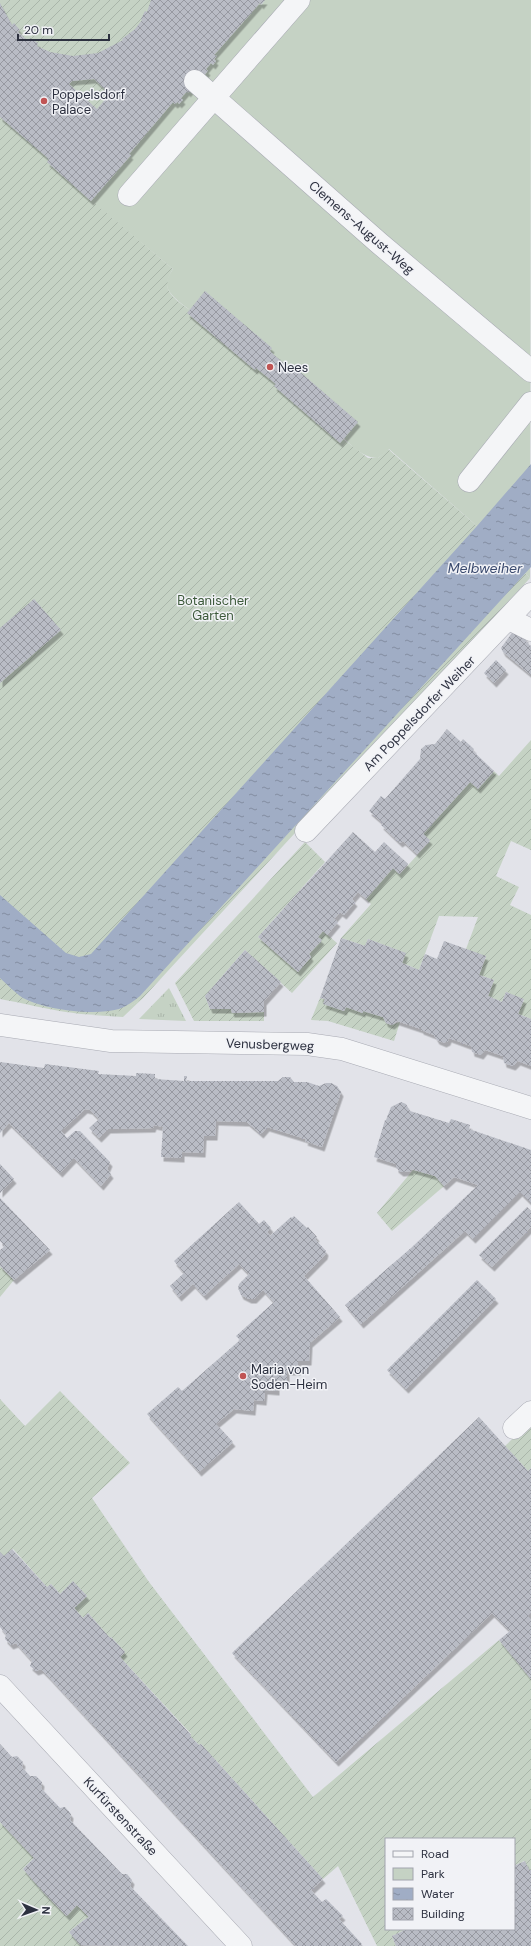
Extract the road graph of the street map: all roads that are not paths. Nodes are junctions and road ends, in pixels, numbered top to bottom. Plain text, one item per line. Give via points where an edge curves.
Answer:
1 (299, 0) edge
2 (195, 81) dead end
3 (214, 97) junction
4 (129, 195) dead end
5 (531, 371) edge
6 (531, 403) edge
7 (469, 481) dead end
8 (531, 594) edge
9 (509, 619) junction
10 (531, 630) edge
11 (306, 831) dead end
12 (0, 1025) edge
13 (531, 1108) edge
14 (531, 1412) edge
15 (514, 1428) dead end
16 (0, 1686) edge
17 (242, 1946) edge

1 - 3 street
2 - 3 street, Clemens-August-Weg
3 - 4 street
3 - 5 street, Clemens-August-Weg via 379,243
6 - 7 street
8 - 9 street, Am Poppelsdorfer Weiher
9 - 10 street
9 - 11 street, Am Poppelsdorfer Weiher
12 - 13 street, Venusbergweg via 111,1041 307,1044 342,1049
14 - 15 street
16 - 17 street, Kurfürstenstraße

